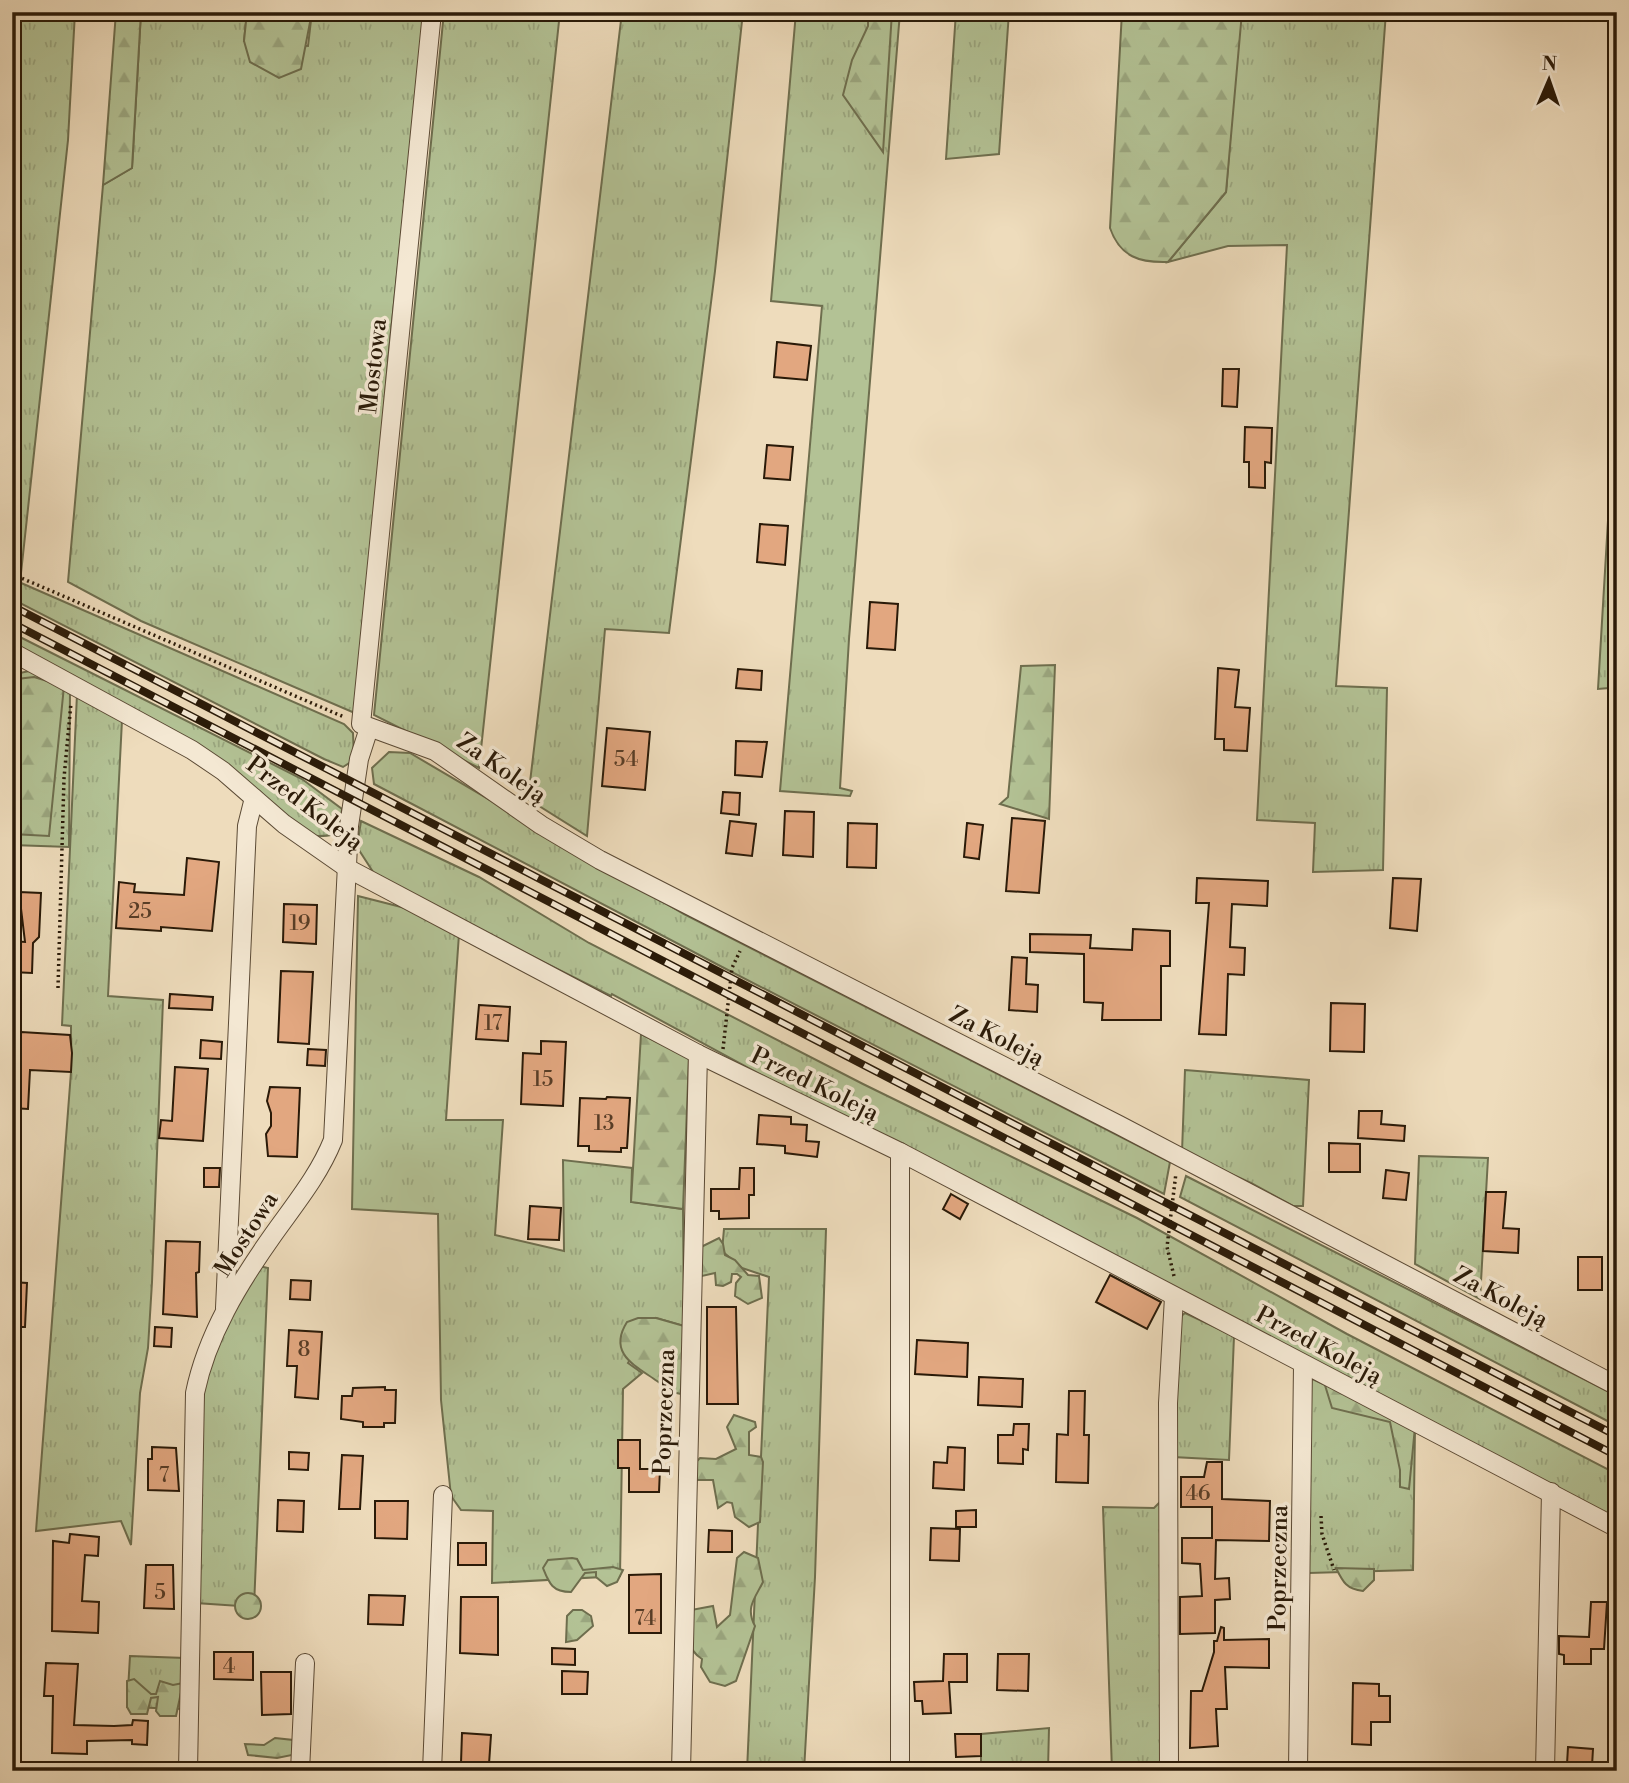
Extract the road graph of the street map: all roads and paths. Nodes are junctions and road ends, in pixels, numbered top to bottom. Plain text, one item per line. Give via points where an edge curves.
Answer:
1 (432, 12) edge
2 (12, 574) edge
3 (12, 652) edge
4 (73, 683) junction
5 (329, 711) dead end
6 (365, 726) junction
7 (254, 798) junction
8 (347, 868) junction
9 (749, 937) junction
10 (58, 988) dead end
11 (698, 1054) junction
12 (716, 1063) junction
13 (900, 1152) junction
14 (1178, 1156) junction
15 (1175, 1298) junction
16 (225, 1312) junction
17 (1303, 1365) junction
18 (1617, 1386) edge
19 (1550, 1492) junction
20 (443, 1495) dead end
21 (1617, 1528) edge
22 (305, 1663) dead end
23 (188, 1771) edge
24 (300, 1771) edge
25 (432, 1771) edge
26 (681, 1771) edge
27 (900, 1771) edge
28 (1169, 1771) edge
29 (1298, 1771) edge
30 (1545, 1771) edge

1 - 6 street, Mostowa
2 - 5 path
3 - 4 street, Przed Koleją
4 - 7 street, Przed Koleją via 192,750
4 - 10 path via 64,778
6 - 8 street, Mostowa
6 - 9 street, Za Koleją via 435,751 562,838
7 - 8 street, Przed Koleją
7 - 16 street via 247,826
8 - 11 street, Przed Koleją
8 - 16 street, Mostowa via 333,1139 318,1171
9 - 12 path via 733,968 725,1044
9 - 14 street, Za Koleją
11 - 12 street, Przed Koleją
11 - 26 street, Poprzeczna
12 - 13 street, Przed Koleją
13 - 15 street, Przed Koleją
13 - 27 street
14 - 15 path via 1167,1247
14 - 18 street, Za Koleją
15 - 17 street, Przed Koleją
15 - 28 street via 1168,1403
16 - 23 street, Mostowa via 207,1348 195,1393
17 - 19 street, Przed Koleją
17 - 29 street, Poprzeczna
19 - 21 street, Przed Koleją
19 - 30 street
20 - 25 street
22 - 24 street

